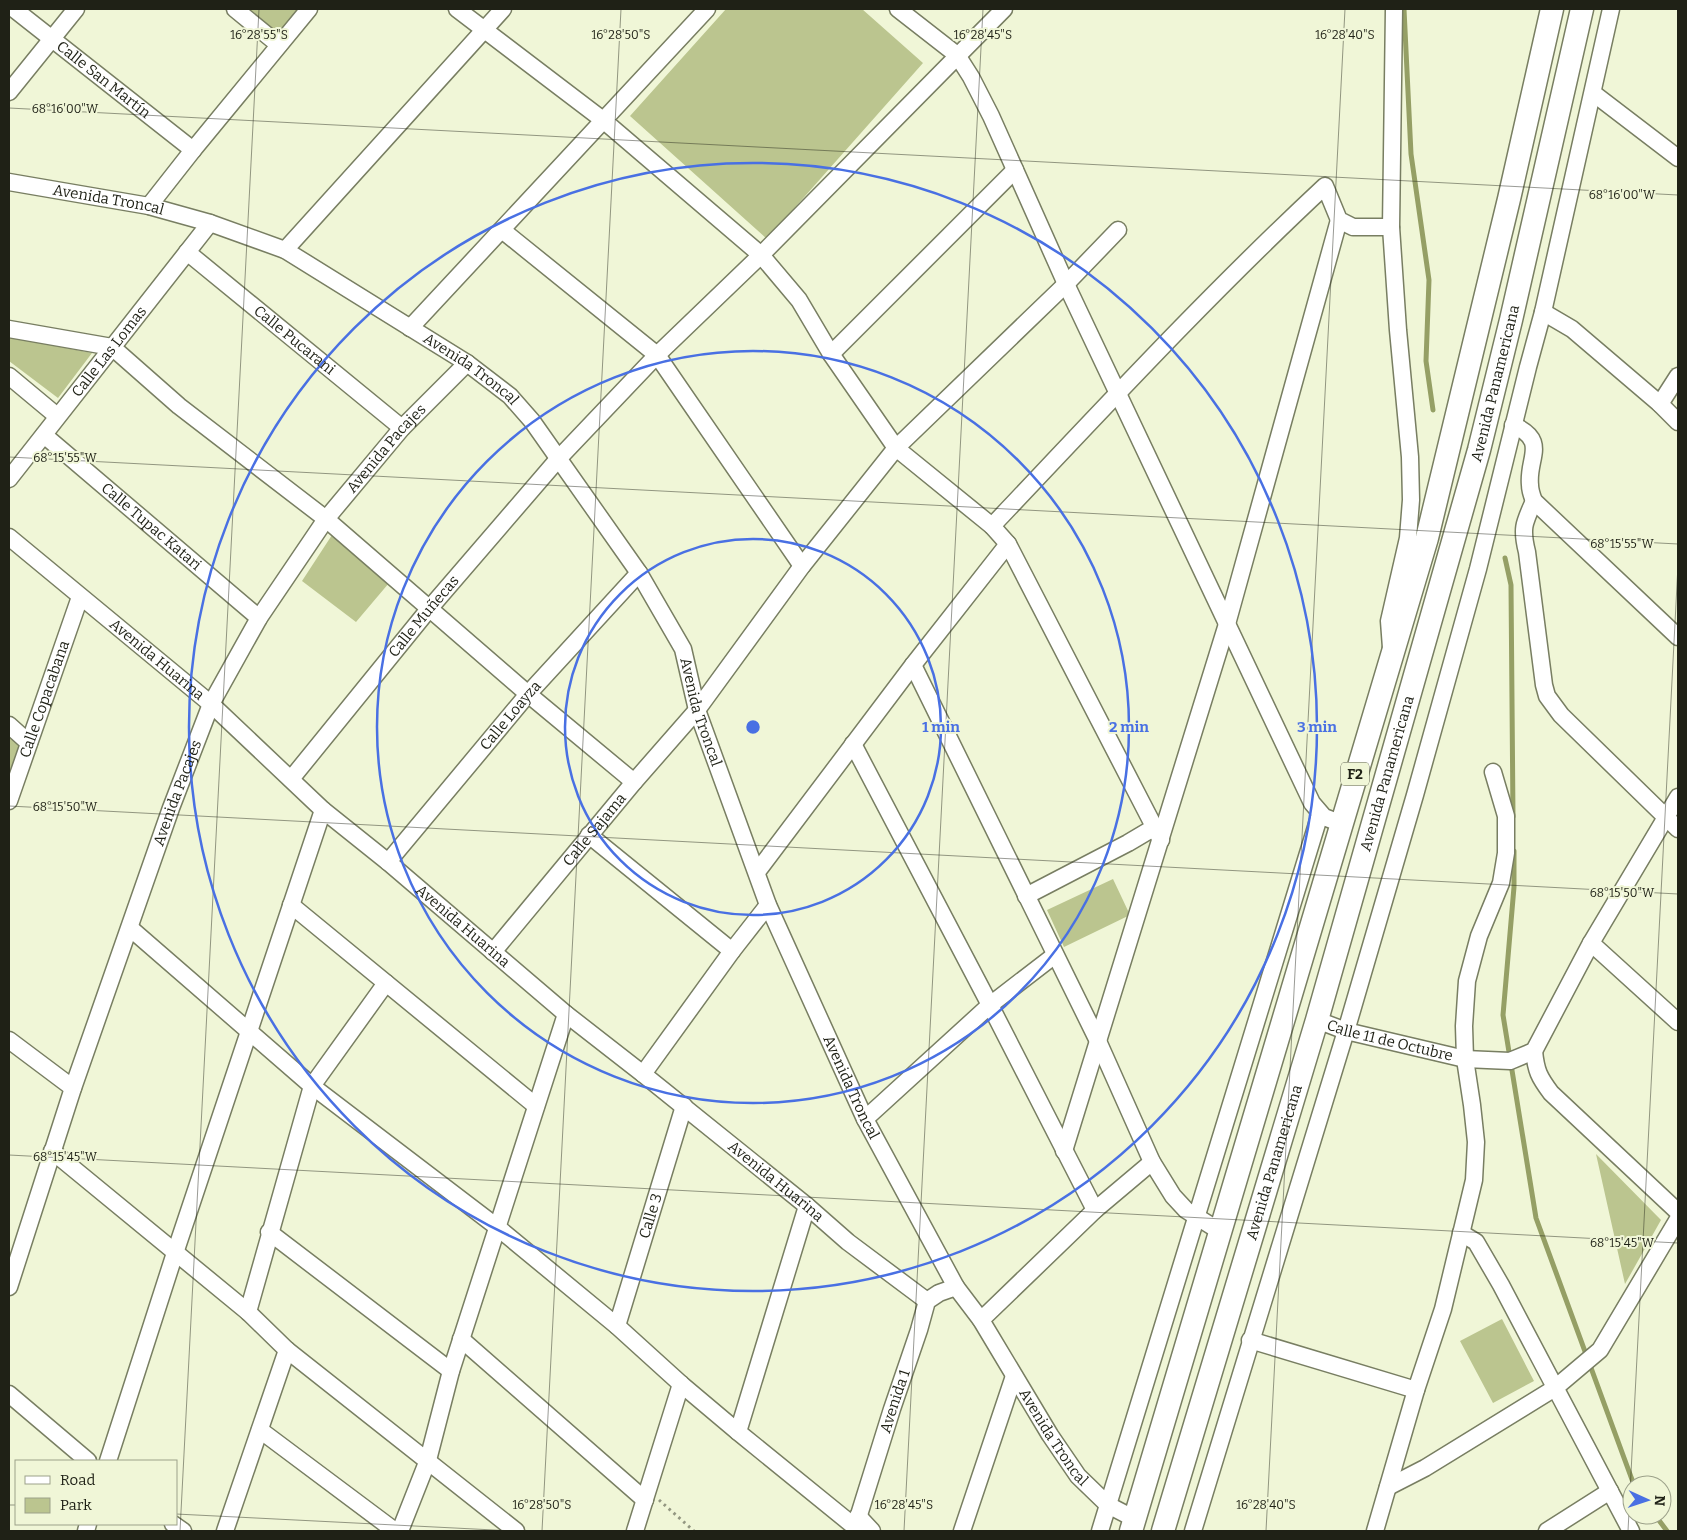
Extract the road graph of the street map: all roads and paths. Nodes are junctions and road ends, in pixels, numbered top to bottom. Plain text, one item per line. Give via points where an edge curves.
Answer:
1 (14, 9) edge
2 (76, 9) edge
3 (236, 9) edge
4 (309, 9) edge
5 (456, 9) edge
6 (503, 9) edge
7 (707, 9) edge
8 (898, 9) edge
9 (1004, 9) edge
10 (1394, 9) edge
11 (1552, 9) edge
12 (1582, 9) edge
13 (1611, 9) edge
14 (484, 30) junction
15 (51, 39) junction
16 (279, 45) junction
17 (958, 55) junction
18 (9, 92) edge
19 (1593, 93) junction
20 (604, 120) junction
21 (193, 150) junction
22 (1678, 158) edge
23 (1015, 170) junction
24 (9, 182) edge
25 (149, 206) junction
26 (1339, 220) junction
27 (210, 224) junction
28 (1391, 227) junction
29 (502, 230) junction
30 (1118, 230) dead end
31 (285, 250) junction
32 (187, 252) junction
33 (761, 255) junction
34 (1066, 284) junction
35 (1543, 312) junction
36 (410, 328) junction
37 (9, 329) edge
38 (112, 347) junction
39 (831, 354) junction
40 (657, 355) junction
41 (467, 363) junction
42 (9, 376) edge
43 (1678, 376) edge
44 (1118, 393) junction
45 (1660, 404) junction
46 (57, 416) junction
47 (1678, 422) edge
48 (1513, 425) junction
49 (402, 428) junction
50 (44, 434) junction
51 (896, 448) junction
52 (560, 458) junction
53 (9, 479) edge
54 (1534, 501) junction
55 (326, 519) junction
56 (992, 526) junction
57 (9, 537) edge
58 (1008, 544) junction
59 (802, 566) junction
60 (639, 573) junction
61 (80, 597) junction
62 (429, 609) junction
63 (259, 618) junction
64 (1227, 624) junction
65 (1678, 636) edge
66 (1391, 655) junction
67 (913, 665) junction
68 (528, 694) junction
69 (211, 704) junction
70 (697, 710) junction
71 (9, 725) edge
72 (29, 743) junction
73 (853, 744) junction
74 (1493, 772) dead end
75 (291, 779) junction
76 (634, 782) junction
77 (1678, 798) edge
78 (9, 801) edge
79 (323, 810) junction
80 (1320, 814) junction
81 (1340, 823) junction
82 (1672, 823) edge
83 (1158, 833) junction
84 (589, 835) junction
85 (388, 862) junction
86 (757, 872) junction
87 (1026, 896) junction
88 (291, 905) junction
89 (768, 905) junction
90 (130, 928) junction
91 (1592, 943) junction
92 (732, 951) junction
93 (493, 952) junction
94 (1055, 955) junction
95 (386, 983) junction
96 (990, 1006) junction
97 (566, 1014) junction
98 (1317, 1020) junction
99 (1678, 1022) edge
100 (1346, 1031) junction
101 (248, 1032) junction
102 (9, 1040) edge
103 (1098, 1040) junction
104 (1534, 1051) junction
105 (1465, 1059) junction
106 (644, 1074) junction
107 (312, 1086) junction
108 (73, 1088) junction
109 (536, 1106) junction
110 (684, 1106) junction
111 (865, 1119) junction
112 (52, 1151) junction
113 (1064, 1151) junction
114 (1152, 1162) junction
115 (807, 1206) junction
116 (1095, 1210) junction
117 (1678, 1212) edge
118 (1197, 1217) junction
119 (1678, 1219) edge
120 (497, 1227) junction
121 (270, 1232) junction
122 (1220, 1232) junction
123 (1461, 1233) junction
124 (175, 1253) junction
125 (9, 1287) edge
126 (956, 1287) junction
127 (927, 1301) junction
128 (248, 1312) junction
129 (981, 1320) junction
130 (617, 1326) junction
131 (461, 1339) junction
132 (1250, 1340) junction
133 (287, 1350) junction
134 (451, 1371) junction
135 (1014, 1376) junction
136 (681, 1384) junction
137 (1555, 1388) junction
138 (1416, 1390) junction
139 (9, 1394) edge
140 (260, 1430) junction
141 (738, 1432) junction
142 (87, 1460) edge
143 (108, 1460) edge
144 (428, 1460) junction
145 (1388, 1487) junction
146 (1610, 1491) junction
147 (647, 1495) junction
148 (1108, 1505) junction
149 (856, 1525) edge
150 (1133, 1525) edge
151 (225, 1531) edge
152 (395, 1531) edge
153 (400, 1531) edge
154 (516, 1531) edge
155 (635, 1531) edge
156 (694, 1531) edge
157 (872, 1531) edge
158 (962, 1531) edge
159 (1100, 1531) edge
160 (1163, 1531) edge
161 (1193, 1531) edge
162 (1375, 1531) edge
163 (1547, 1531) edge
164 (1631, 1531) edge

1 - 15 street, Calle San Martín
2 - 15 street
3 - 16 street
4 - 16 street
5 - 14 street
6 - 14 street
7 - 20 street
8 - 17 street
9 - 17 street, Calle Muñecas
10 - 28 street, Avenida Panamericana
11 - 66 highway, Avenida Panamericana / F2 via 1427,538
12 - 98 highway, Avenida Panamericana / F2 via 1479,450
13 - 19 street, Avenida Panamericana
14 - 20 street
14 - 31 street
15 - 18 street
15 - 21 street, Calle San Martín
16 - 21 street
17 - 23 street
17 - 33 street, Calle Muñecas
19 - 22 street
19 - 35 street, Avenida Panamericana
20 - 29 street
20 - 33 street
21 - 25 street
23 - 34 street
23 - 39 street
24 - 25 street, Avenida Troncal
25 - 27 street, Avenida Troncal
26 - 28 street via 1353,227
26 - 44 street via 1325,186
26 - 64 street
27 - 31 street, Avenida Troncal
27 - 32 street, Calle Las Lomas
28 - 66 street, Avenida Panamericana via 1411,500 1408,538 1389,621
29 - 36 street
29 - 40 street
30 - 34 street, Calle Sajama
31 - 36 street, Avenida Troncal
32 - 38 street, Calle Las Lomas
32 - 49 street, Calle Pucarani
33 - 39 street via 800,300
33 - 40 street, Calle Muñecas
34 - 44 street
34 - 51 street, Calle Sajama
35 - 45 street via 1572,329
35 - 48 street, Avenida Panamericana
36 - 41 street, Avenida Troncal
37 - 38 street
38 - 46 street, Calle Las Lomas
38 - 55 street via 178,406
39 - 51 street
40 - 52 street, Calle Muñecas
40 - 59 street
41 - 49 street, Avenida Pacajes
41 - 52 street, Avenida Troncal via 510,396
42 - 46 street
43 - 45 street
44 - 56 street
44 - 64 street
45 - 47 street
46 - 50 street, Calle Las Lomas
48 - 54 street via 1531,437 1535,452 1530,485
48 - 100 street, Avenida Panamericana via 1475,578
49 - 55 street, Avenida Pacajes
50 - 53 street, Calle Las Lomas
50 - 63 street, Calle Tupac Katari
51 - 56 street
51 - 59 street, Calle Sajama
52 - 60 street, Avenida Troncal
52 - 62 street, Calle Muñecas
54 - 65 street
54 - 82 street via 1522,534 1547,696 1561,714
55 - 62 street
55 - 63 street, Avenida Pacajes
56 - 58 street
57 - 61 street, Avenida Huarina
58 - 67 street
58 - 83 street
59 - 70 street, Calle Sajama
60 - 68 street, Calle Loayza
60 - 70 street, Avenida Troncal via 683,649
61 - 69 street, Avenida Huarina
61 - 72 street, Calle Copacabana
62 - 68 street
62 - 75 street, Calle Muñecas
63 - 69 street, Avenida Pacajes
64 - 80 street
64 - 83 street
66 - 81 highway, Avenida Panamericana / F2
67 - 73 street
67 - 87 street
68 - 76 street
68 - 85 street, Calle Loayza
69 - 75 street, Avenida Huarina
69 - 90 street, Avenida Pacajes
70 - 76 street, Calle Sajama
70 - 86 street, Avenida Troncal
71 - 72 street
72 - 78 street, Calle Copacabana
73 - 86 street
73 - 96 street
74 - 105 street via 1506,816 1506,853 1501,883 1479,936 1468,981
75 - 79 street, Avenida Huarina
76 - 84 street, Calle Sajama
77 - 82 street
79 - 85 street, Avenida Huarina
79 - 88 street
80 - 81 street
80 - 118 street
81 - 122 highway, Avenida Panamericana / F2
82 - 91 street
83 - 87 street via 1128,843
83 - 103 street
84 - 92 street
84 - 93 street, Calle Sajama
85 - 93 street, Avenida Huarina
86 - 89 street, Avenida Troncal
87 - 94 street
88 - 95 street
88 - 101 street
89 - 92 street
89 - 111 street, Avenida Troncal
90 - 101 street
90 - 108 street, Avenida Pacajes
91 - 99 street
91 - 104 street
92 - 106 street
93 - 97 street, Avenida Huarina
94 - 96 street
94 - 103 street
95 - 107 street
95 - 109 street
96 - 111 street
96 - 113 street
97 - 106 street, Avenida Huarina
97 - 109 street
98 - 100 street, Calle 11 de Octubre
98 - 160 highway, Avenida Panamericana / F2
100 - 105 street, Calle 11 de Octubre
100 - 132 street, Avenida Panamericana
101 - 107 street
101 - 124 street
102 - 108 street
103 - 113 street
103 - 114 street
104 - 105 street, Calle 11 de Octubre via 1510,1061
104 - 117 street via 1539,1076 1551,1093
105 - 123 street via 1476,1142 1474,1180
106 - 110 street, Avenida Huarina
107 - 120 street
107 - 121 street
108 - 112 street, Avenida Pacajes
109 - 120 street
110 - 115 street, Avenida Huarina
110 - 130 street, Calle 3
111 - 126 street, Avenida Troncal
112 - 124 street
112 - 125 street, Avenida Pacajes
113 - 116 street
114 - 116 street
114 - 118 street via 1173,1196
115 - 127 street, Avenida Huarina via 848,1242
115 - 141 street
116 - 129 street
118 - 122 street
118 - 148 street
119 - 137 street via 1600,1350
120 - 130 street
120 - 131 street
121 - 128 street
121 - 134 street
122 - 150 highway, Avenida Panamericana / F2
123 - 137 street via 1476,1242
123 - 138 street via 1443,1309
124 - 128 street
124 - 143 street
126 - 127 street
126 - 129 street, Avenida Troncal
127 - 149 street, Avenida 1
128 - 133 street
129 - 135 street, Avenida Troncal
130 - 136 street
131 - 134 street
131 - 147 street
132 - 138 street
132 - 161 street, Avenida Panamericana
133 - 140 street
133 - 144 street
134 - 144 street
135 - 148 street, Avenida Troncal via 1078,1476
135 - 158 street
136 - 141 street
136 - 147 street
137 - 145 street via 1425,1468
137 - 146 street
138 - 145 street
139 - 142 street
140 - 151 street
140 - 152 street
141 - 149 street
144 - 153 street
144 - 154 street
145 - 162 street
146 - 163 street
146 - 164 street
147 - 155 street
147 - 156 path
148 - 150 street, Avenida Troncal
148 - 159 street
149 - 157 street

